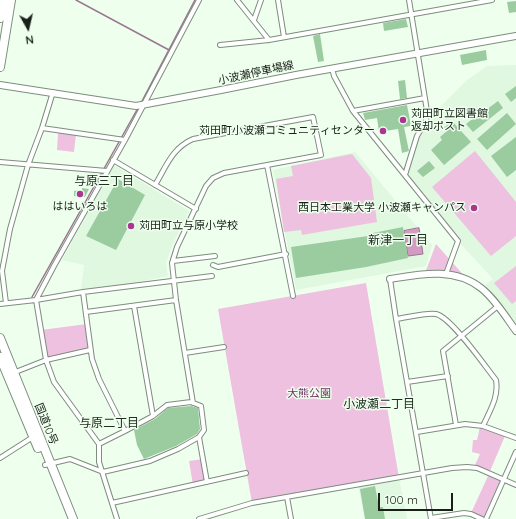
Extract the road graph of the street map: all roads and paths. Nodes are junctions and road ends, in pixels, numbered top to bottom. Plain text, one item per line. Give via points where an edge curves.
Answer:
1 (3, 0) edge
2 (11, 0) edge
3 (198, 0) edge
4 (237, 0) edge
5 (261, 0) edge
6 (278, 0) edge
7 (409, 0) edge
8 (492, 0) edge
9 (411, 14) junction
10 (0, 18) edge
11 (254, 20) junction
12 (516, 36) edge
13 (284, 37) junction
14 (269, 40) junction
15 (220, 45) dead end
16 (418, 53) junction
17 (0, 67) edge
18 (332, 68) junction
19 (0, 85) edge
20 (53, 92) junction
21 (425, 98) junction
22 (144, 105) junction
23 (353, 111) junction
24 (42, 128) junction
25 (125, 140) junction
26 (113, 160) junction
27 (0, 162) edge
28 (28, 165) junction
29 (267, 165) junction
30 (107, 171) junction
31 (405, 175) junction
32 (155, 185) junction
33 (196, 209) junction
34 (286, 254) junction
35 (215, 256) dead end
36 (173, 261) junction
37 (214, 265) dead end
38 (446, 274) junction
39 (212, 276) dead end
40 (390, 279) joint
41 (174, 280) junction
42 (83, 292) junction
43 (294, 296) dead end
44 (36, 300) junction
45 (176, 300) junction
46 (6, 303) junction
47 (0, 304) edge
48 (134, 306) junction
49 (498, 306) junction
50 (86, 312) junction
51 (396, 319) junction
52 (516, 331) edge
53 (462, 336) junction
54 (0, 338) edge
55 (224, 347) dead end
56 (90, 350) junction
57 (185, 353) junction
58 (0, 357) edge
59 (46, 360) junction
60 (6, 374) edge
61 (448, 376) junction
62 (407, 382) junction
63 (193, 403) junction
64 (153, 416) junction
65 (456, 425) junction
66 (483, 426) junction
67 (125, 431) junction
68 (417, 432) junction
69 (33, 437) junction
70 (199, 437) junction
71 (516, 438) edge
72 (99, 444) junction
73 (516, 452) edge
74 (0, 458) edge
75 (48, 464) junction
76 (103, 472) junction
77 (246, 473) dead end
78 (423, 474) junction
79 (503, 479) junction
80 (207, 482) junction
81 (516, 485) edge
82 (287, 497) junction
83 (112, 503) junction
84 (431, 518) edge
85 (68, 519) edge
86 (73, 519) edge
87 (117, 519) edge
88 (199, 519) edge
89 (291, 519) edge
90 (482, 519) edge
91 (486, 519) edge

1 - 10 highway
2 - 17 highway
3 - 22 street
4 - 11 street
5 - 11 street
6 - 13 street
7 - 9 street
8 - 9 street
9 - 13 street
9 - 16 street
11 - 14 street
12 - 16 main road, 小波瀬停車場線
13 - 14 street
14 - 15 street
16 - 18 main road, 小波瀬停車場線
16 - 21 street
18 - 22 main road, 小波瀬停車場線
18 - 23 street
19 - 20 main road, 小波瀬停車場線
20 - 22 main road, 小波瀬停車場線 via 128,105
20 - 24 street
21 - 23 street
21 - 31 street via 426,121 417,136
22 - 25 street
23 - 31 street
24 - 25 street
24 - 28 street
25 - 26 street
26 - 30 street
26 - 32 street
27 - 28 street
28 - 30 street
28 - 46 street via 4,257 2,271
29 - 32 street via 321,155 313,117 192,139 174,152
29 - 33 street via 224,173 213,178 206,186
29 - 34 street
30 - 44 street
31 - 38 street via 458,241
32 - 33 street
33 - 36 street via 177,247
34 - 37 street via 218,268
34 - 43 street
35 - 36 street
36 - 41 street
38 - 40 main road via 425,273
38 - 49 main road via 467,279 481,288
39 - 41 street
40 - 51 street
41 - 42 street
41 - 45 street
42 - 44 street
42 - 50 street
44 - 46 street
44 - 59 street
45 - 48 street
45 - 57 street
46 - 47 street
48 - 50 street
48 - 64 street
49 - 52 main road
49 - 53 street
50 - 56 street
51 - 53 street via 434,314 442,316
51 - 62 street
53 - 61 street via 443,351
53 - 66 street via 496,380 496,399
54 - 60 highway, 国道10号
55 - 57 street
56 - 59 street
56 - 67 street via 99,379
57 - 63 street
58 - 60 highway, 国道10号
59 - 60 street
59 - 72 street via 54,382
60 - 69 highway, 国道10号
60 - 75 highway, 国道10号
61 - 62 street
61 - 65 street
62 - 68 street
63 - 64 street via 167,405
63 - 70 street via 200,406 204,430
64 - 67 street
65 - 66 street
65 - 68 street
66 - 71 street
67 - 72 street
68 - 78 street
69 - 74 street
69 - 75 highway, 国道10号
70 - 76 street via 150,461
70 - 80 street
72 - 76 street via 99,462
73 - 79 street
75 - 76 street via 70,459
75 - 85 highway, 国道10号
75 - 86 highway, 国道10号
76 - 83 street
77 - 80 street
78 - 79 street via 467,467 477,468
78 - 82 street
78 - 84 street
79 - 81 street
79 - 91 street
80 - 83 street
82 - 88 street via 252,503
82 - 89 street
83 - 87 street
84 - 90 street via 464,513

